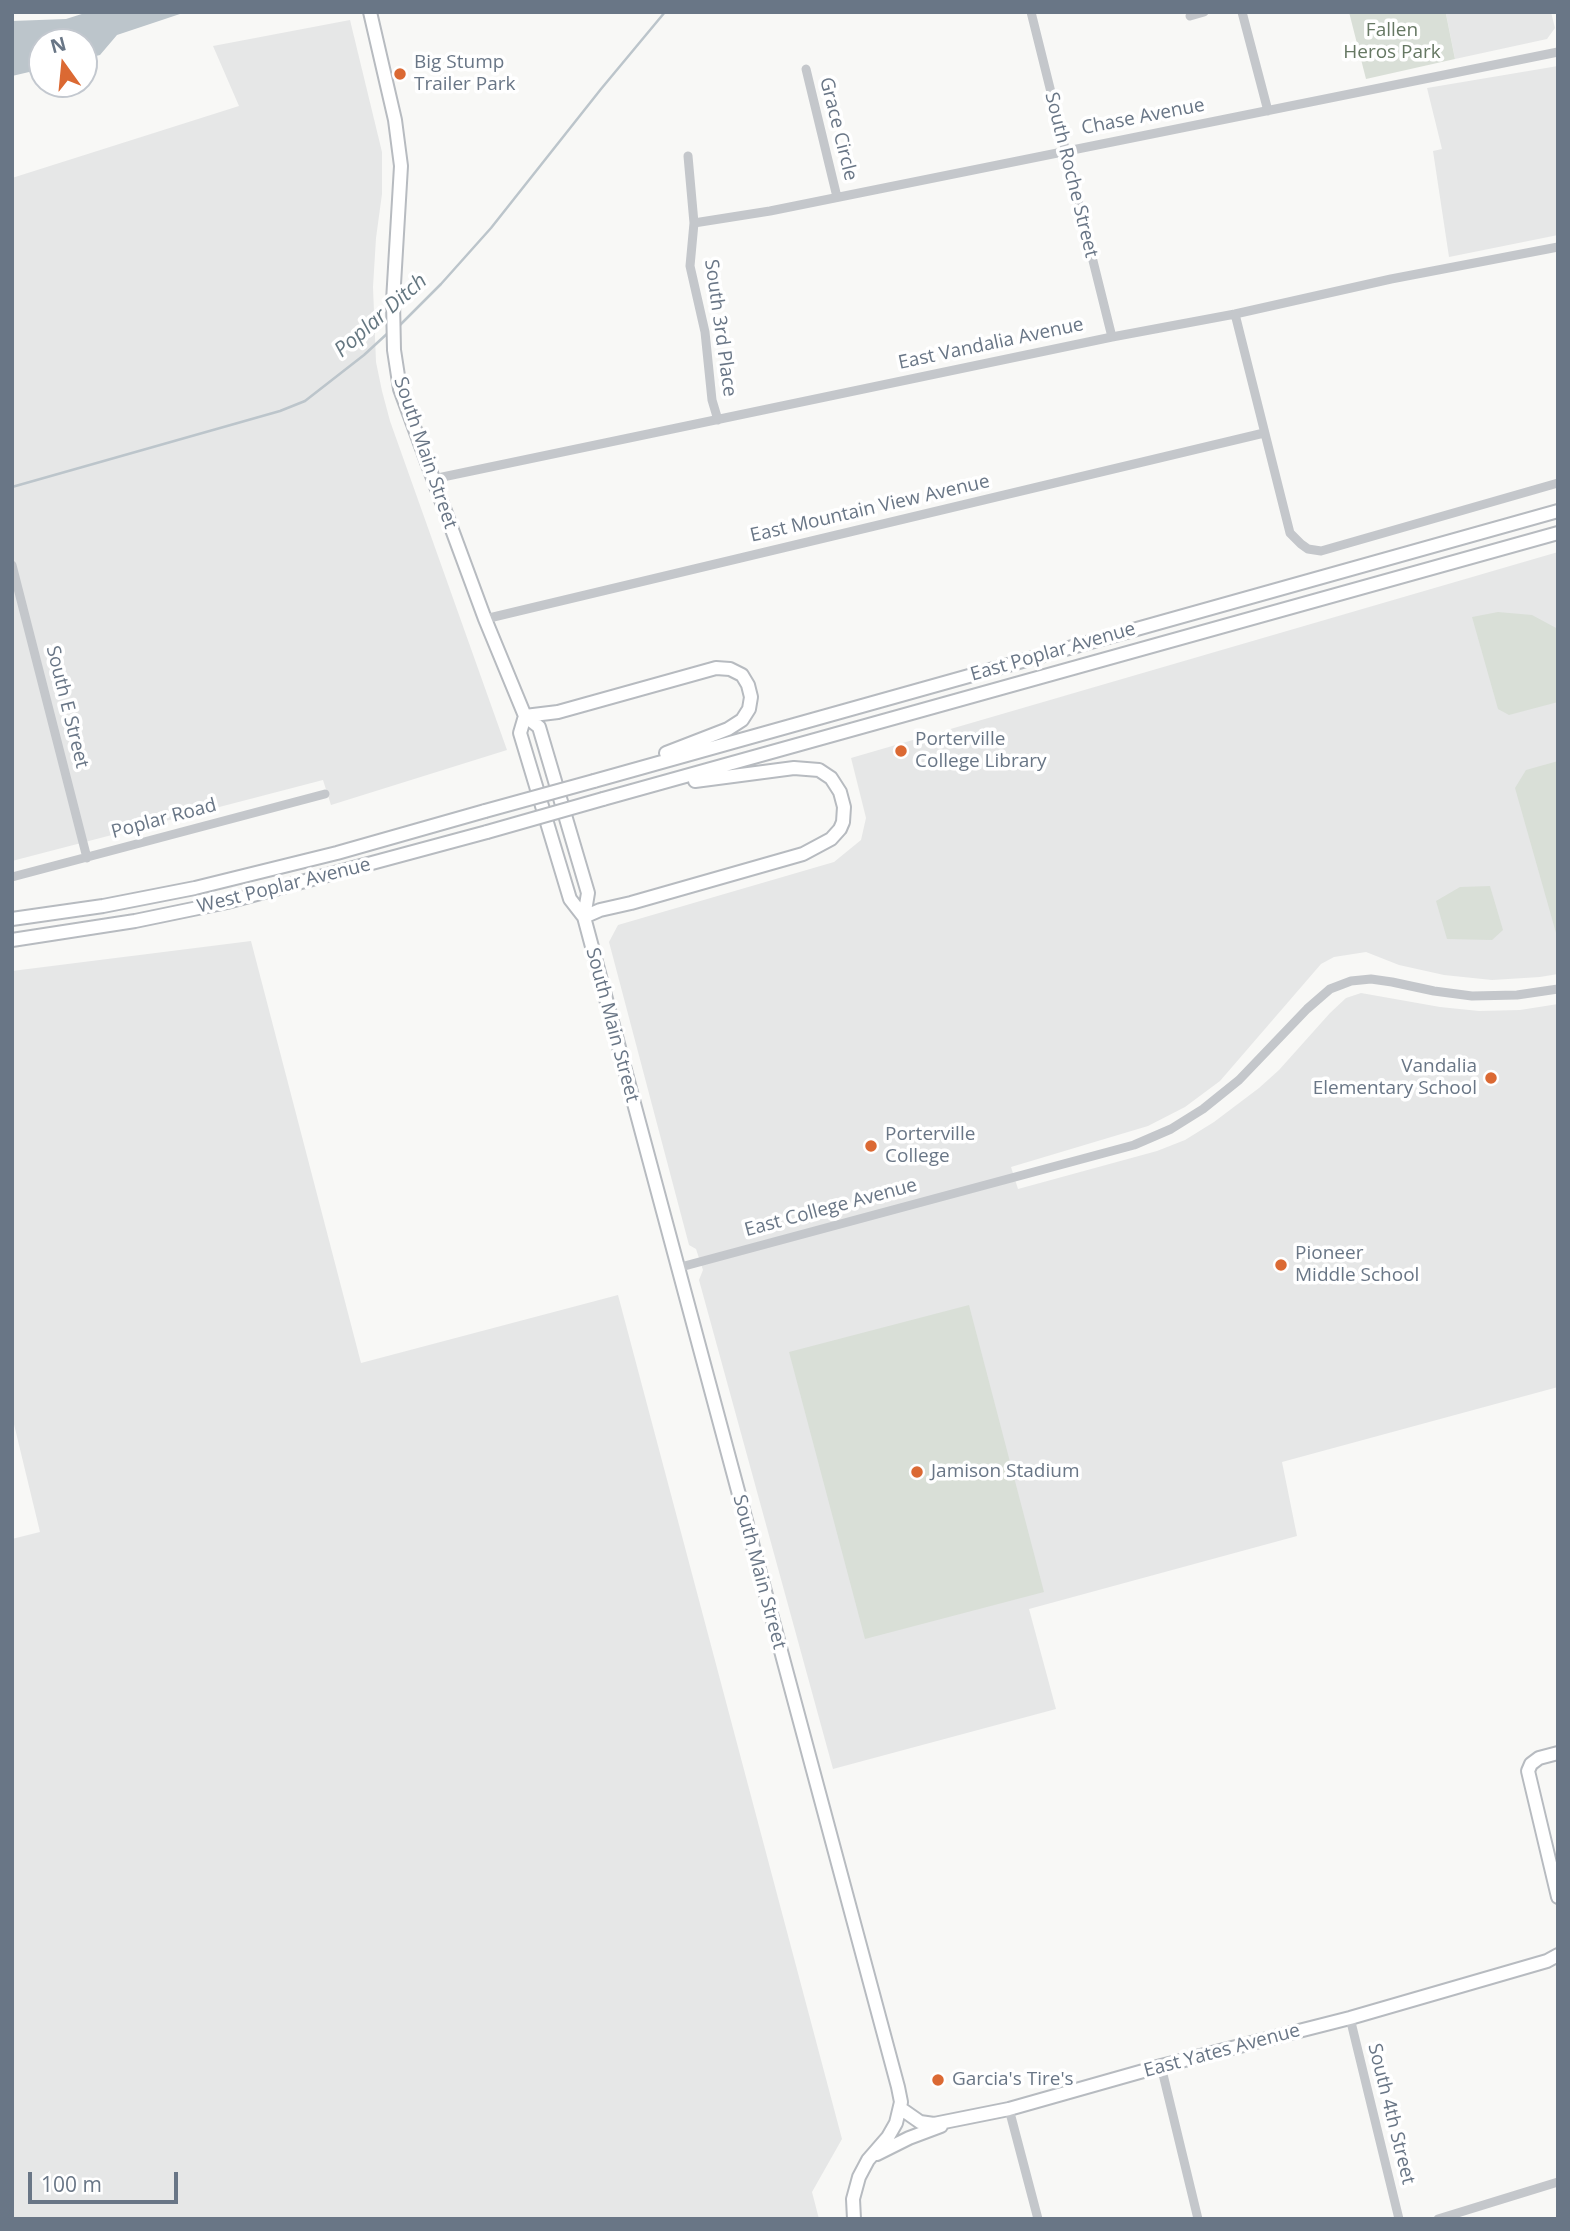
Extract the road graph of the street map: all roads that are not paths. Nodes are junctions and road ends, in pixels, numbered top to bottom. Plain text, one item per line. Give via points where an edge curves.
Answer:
1 (370, 12) edge
2 (1031, 12) edge
3 (1204, 12) edge
4 (1242, 12) edge
5 (1190, 16) dead end
6 (1558, 52) edge
7 (806, 69) dead end
8 (1268, 111) junction
9 (1063, 150) junction
10 (688, 156) dead end
11 (837, 197) junction
12 (694, 223) junction
13 (1558, 247) edge
14 (1235, 314) junction
15 (1112, 337) junction
16 (718, 420) junction
17 (1264, 433) junction
18 (433, 479) junction
19 (1558, 483) edge
20 (1558, 511) edge
21 (1558, 533) edge
22 (12, 565) edge
23 (485, 618) junction
24 (525, 716) junction
25 (594, 781) junction
26 (652, 787) junction
27 (549, 793) joint
28 (325, 794) dead end
29 (552, 814) joint
30 (87, 858) junction
31 (12, 877) edge
32 (584, 917) junction
33 (12, 919) edge
34 (12, 940) edge
35 (1558, 989) edge
36 (677, 1268) junction
37 (1553, 1754) edge
38 (1558, 1897) edge
39 (1552, 1958) edge
40 (1349, 2018) junction
41 (1161, 2066) junction
42 (900, 2108) junction
43 (1009, 2109) junction
44 (951, 2122) junction
45 (868, 2160) junction
46 (1558, 2182) edge
47 (854, 2219) edge
48 (1038, 2219) edge
49 (1198, 2219) edge
50 (1399, 2219) edge
51 (1438, 2219) edge

1 - 18 main road, South Main Street via 396,120 401,166 394,350 403,399
2 - 9 street, South Roche Street
3 - 5 street
4 - 8 street
6 - 8 street, Chase Avenue
7 - 11 street, Grace Circle
8 - 9 street, Chase Avenue
9 - 11 street, Chase Avenue
9 - 15 street, South Roche Street
10 - 12 street, South 3rd Place
11 - 12 street, Chase Avenue
12 - 16 street, South 3rd Place via 690,266
13 - 14 street, East Vandalia Avenue
14 - 15 street, East Vandalia Avenue
14 - 17 street
15 - 16 street, East Vandalia Avenue
16 - 18 street, East Vandalia Avenue
17 - 19 street via 1290,533 1301,544 1321,551
17 - 23 street, East Mountain View Avenue
18 - 23 main road, South Main Street
20 - 25 main road, East Poplar Avenue
21 - 26 main road, East Poplar Avenue
22 - 30 street, South E Street
23 - 24 main road, South Main Street
24 - 25 main road via 558,712 716,668 737,671 746,680 750,704 747,715 736,724
24 - 32 main road, South Main Street via 520,733 570,899
24 - 32 main road, South Main Street via 540,727 575,843 588,892
25 - 27 main road, East Poplar Avenue, bridge
26 - 29 main road, East Poplar Avenue, bridge
26 - 32 main road via 803,768 818,770 841,792 845,814 836,835 813,850
27 - 33 main road, West Poplar Avenue, bridge via 195,888
28 - 30 street, Poplar Road
29 - 34 main road, West Poplar Avenue, bridge via 215,904
30 - 31 street, Poplar Road
32 - 36 main road, South Main Street
35 - 36 street, East College Avenue via 1472,996 1371,979 1351,981 1330,989 1239,1080 1171,1129 1134,1144
36 - 42 main road, South Main Street via 895,2074
37 - 38 main road via 1531,1764 1528,1771
39 - 40 main road, East Yates Avenue
40 - 41 main road, East Yates Avenue
40 - 50 street, South 4th Street
41 - 43 main road, East Yates Avenue
41 - 49 street
42 - 44 main road, East Yates Avenue via 926,2124
42 - 45 main road via 892,2130
43 - 44 main road, East Yates Avenue
43 - 48 street
44 - 45 main road
45 - 47 main road via 856,2187
46 - 51 street

